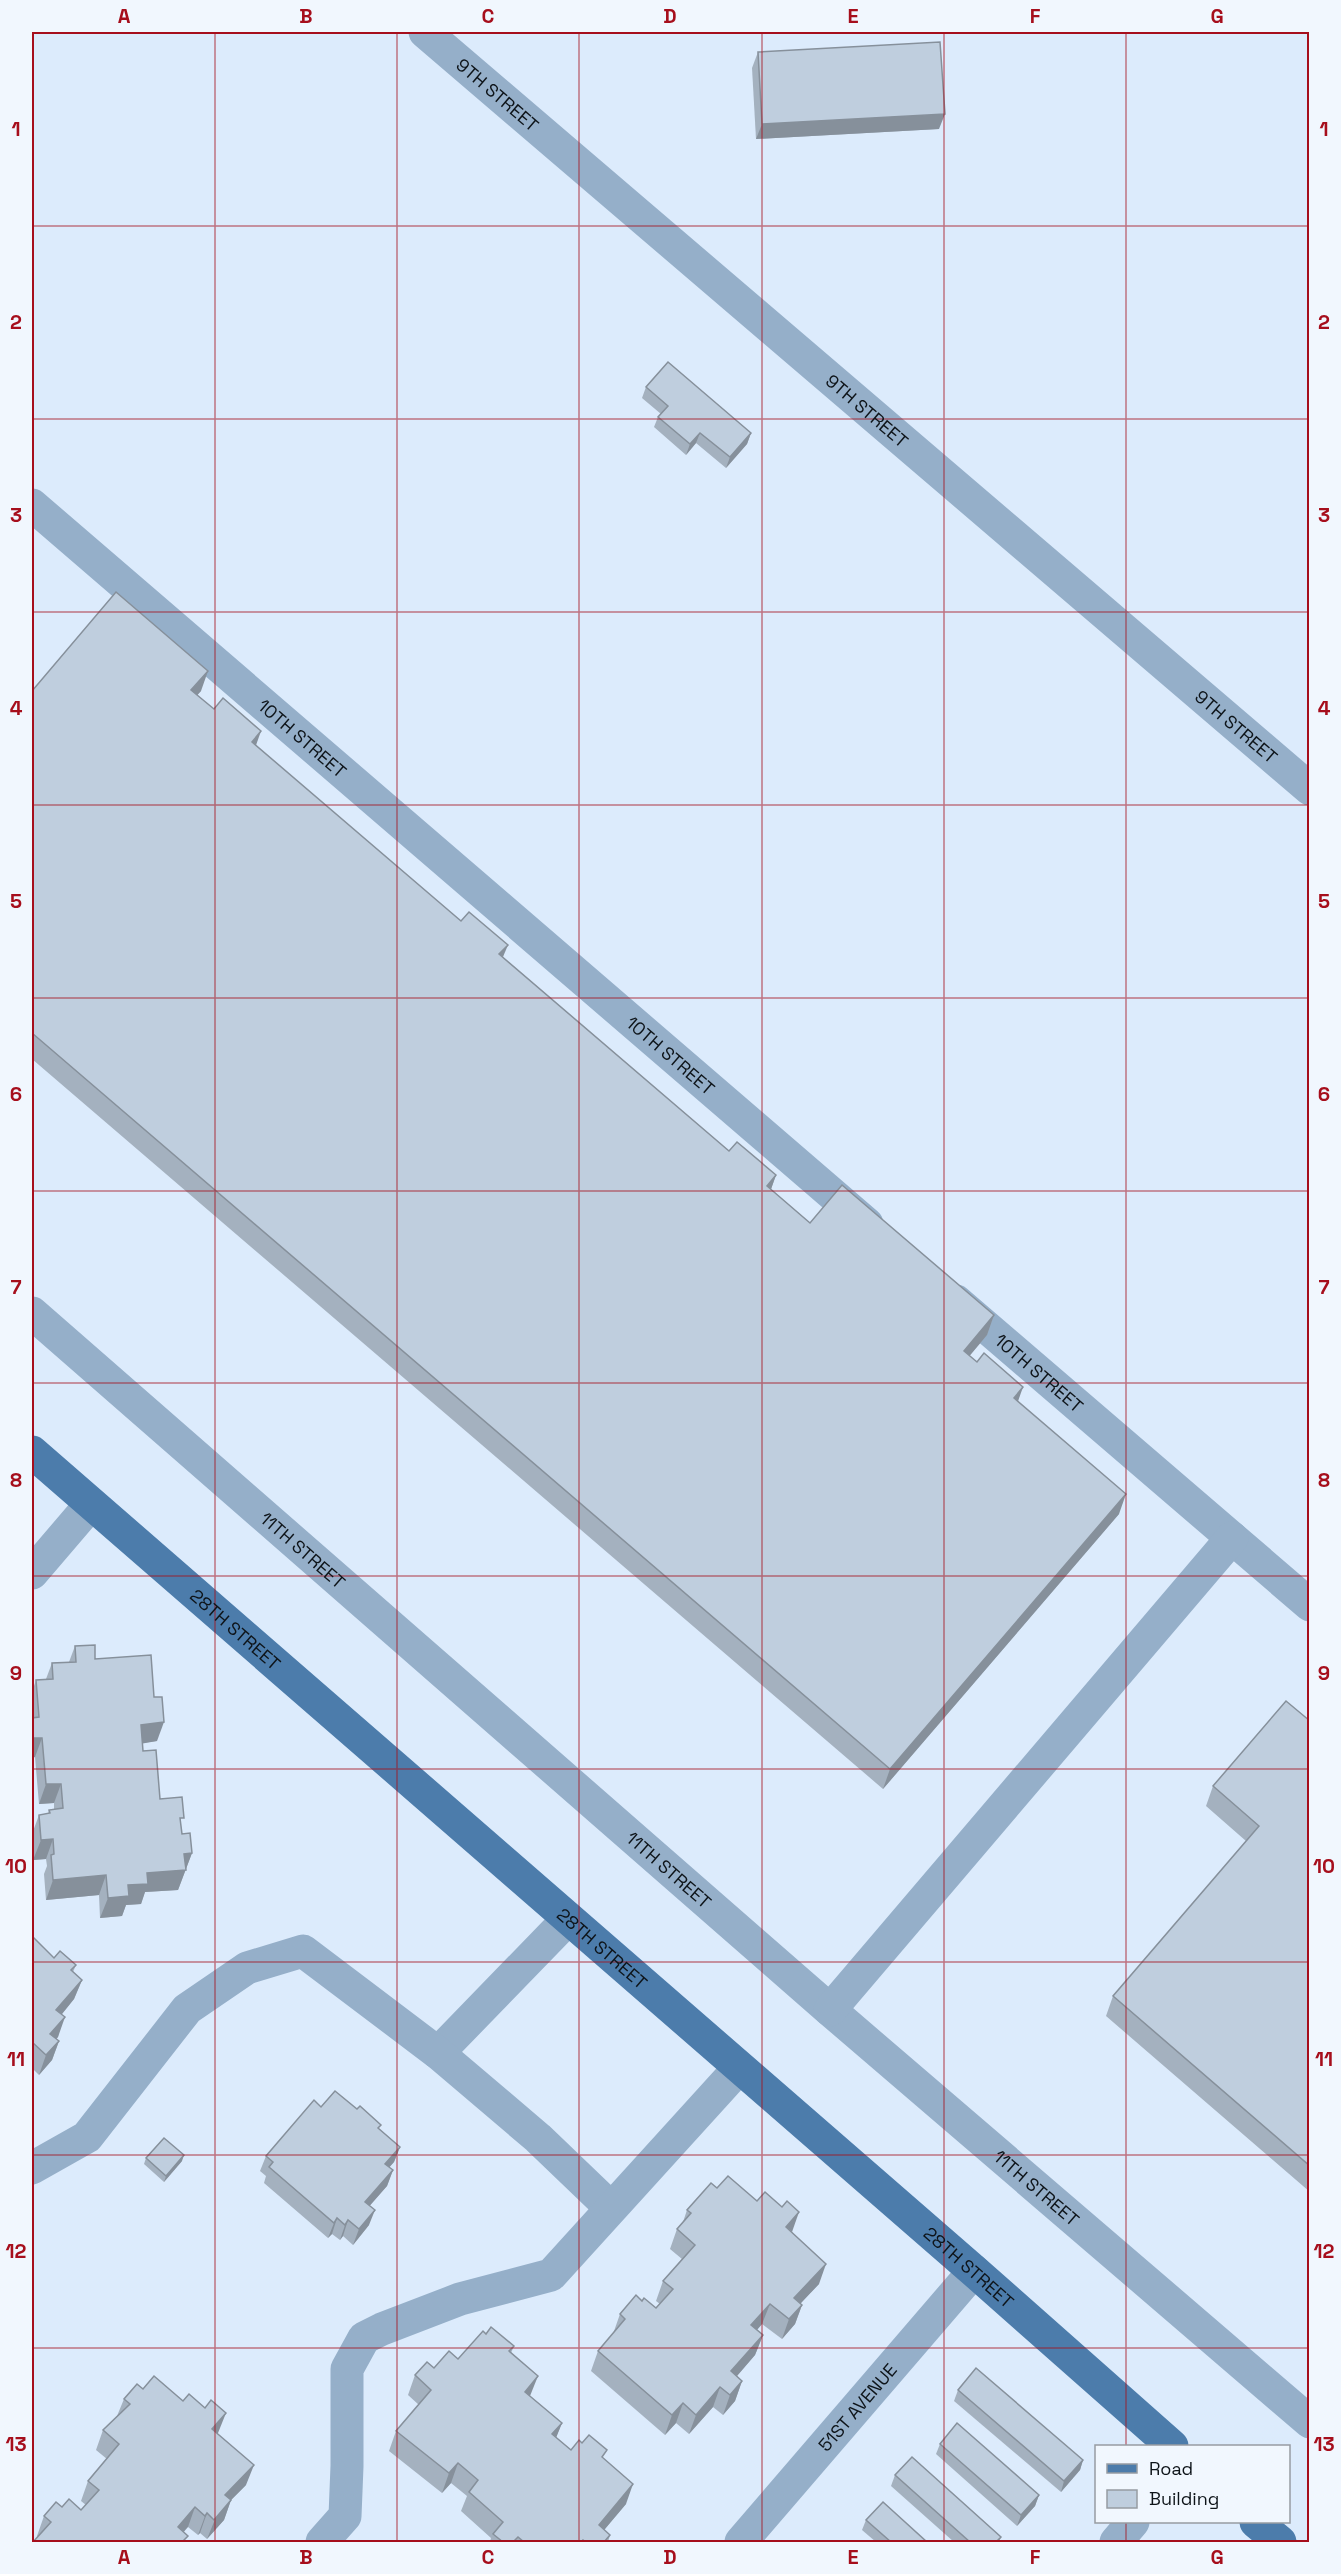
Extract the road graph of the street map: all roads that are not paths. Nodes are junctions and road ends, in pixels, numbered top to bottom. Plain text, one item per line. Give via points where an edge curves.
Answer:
1 (425, 32) edge
2 (32, 505) edge
3 (1310, 789) edge
4 (886, 1241) edge
5 (932, 1280) edge
6 (32, 1313) edge
7 (32, 1452) edge
8 (91, 1504) junction
9 (1232, 1538) junction
10 (32, 1573) edge
11 (1310, 1605) edge
12 (568, 1918) junction
13 (830, 2010) junction
14 (438, 2053) junction
15 (739, 2068) junction
16 (32, 2168) edge
17 (612, 2208) junction
18 (974, 2271) junction
19 (1310, 2422) edge
20 (1171, 2445) edge
21 (1132, 2523) edge
22 (1257, 2523) edge
23 (322, 2542) edge
24 (741, 2542) edge
25 (1116, 2542) edge
26 (1280, 2542) edge

1 - 3 street, 9TH STREET
2 - 4 street, 10TH STREET
5 - 9 street, 10TH STREET
6 - 13 street, 11TH STREET
7 - 8 main road, 28TH STREET
8 - 10 street
8 - 12 main road, 28TH STREET
9 - 11 street, 10TH STREET
9 - 13 street
12 - 14 street
12 - 15 main road, 28TH STREET
13 - 19 street, 11TH STREET
14 - 16 street via 303,1951 247,1968 187,2009 87,2138
14 - 17 street via 538,2138
15 - 17 street
15 - 18 main road, 28TH STREET
17 - 23 street via 551,2275 460,2299 364,2338 347,2369 345,2516
18 - 20 main road, 28TH STREET
18 - 24 street, 51ST AVENUE
21 - 25 street
22 - 26 main road

